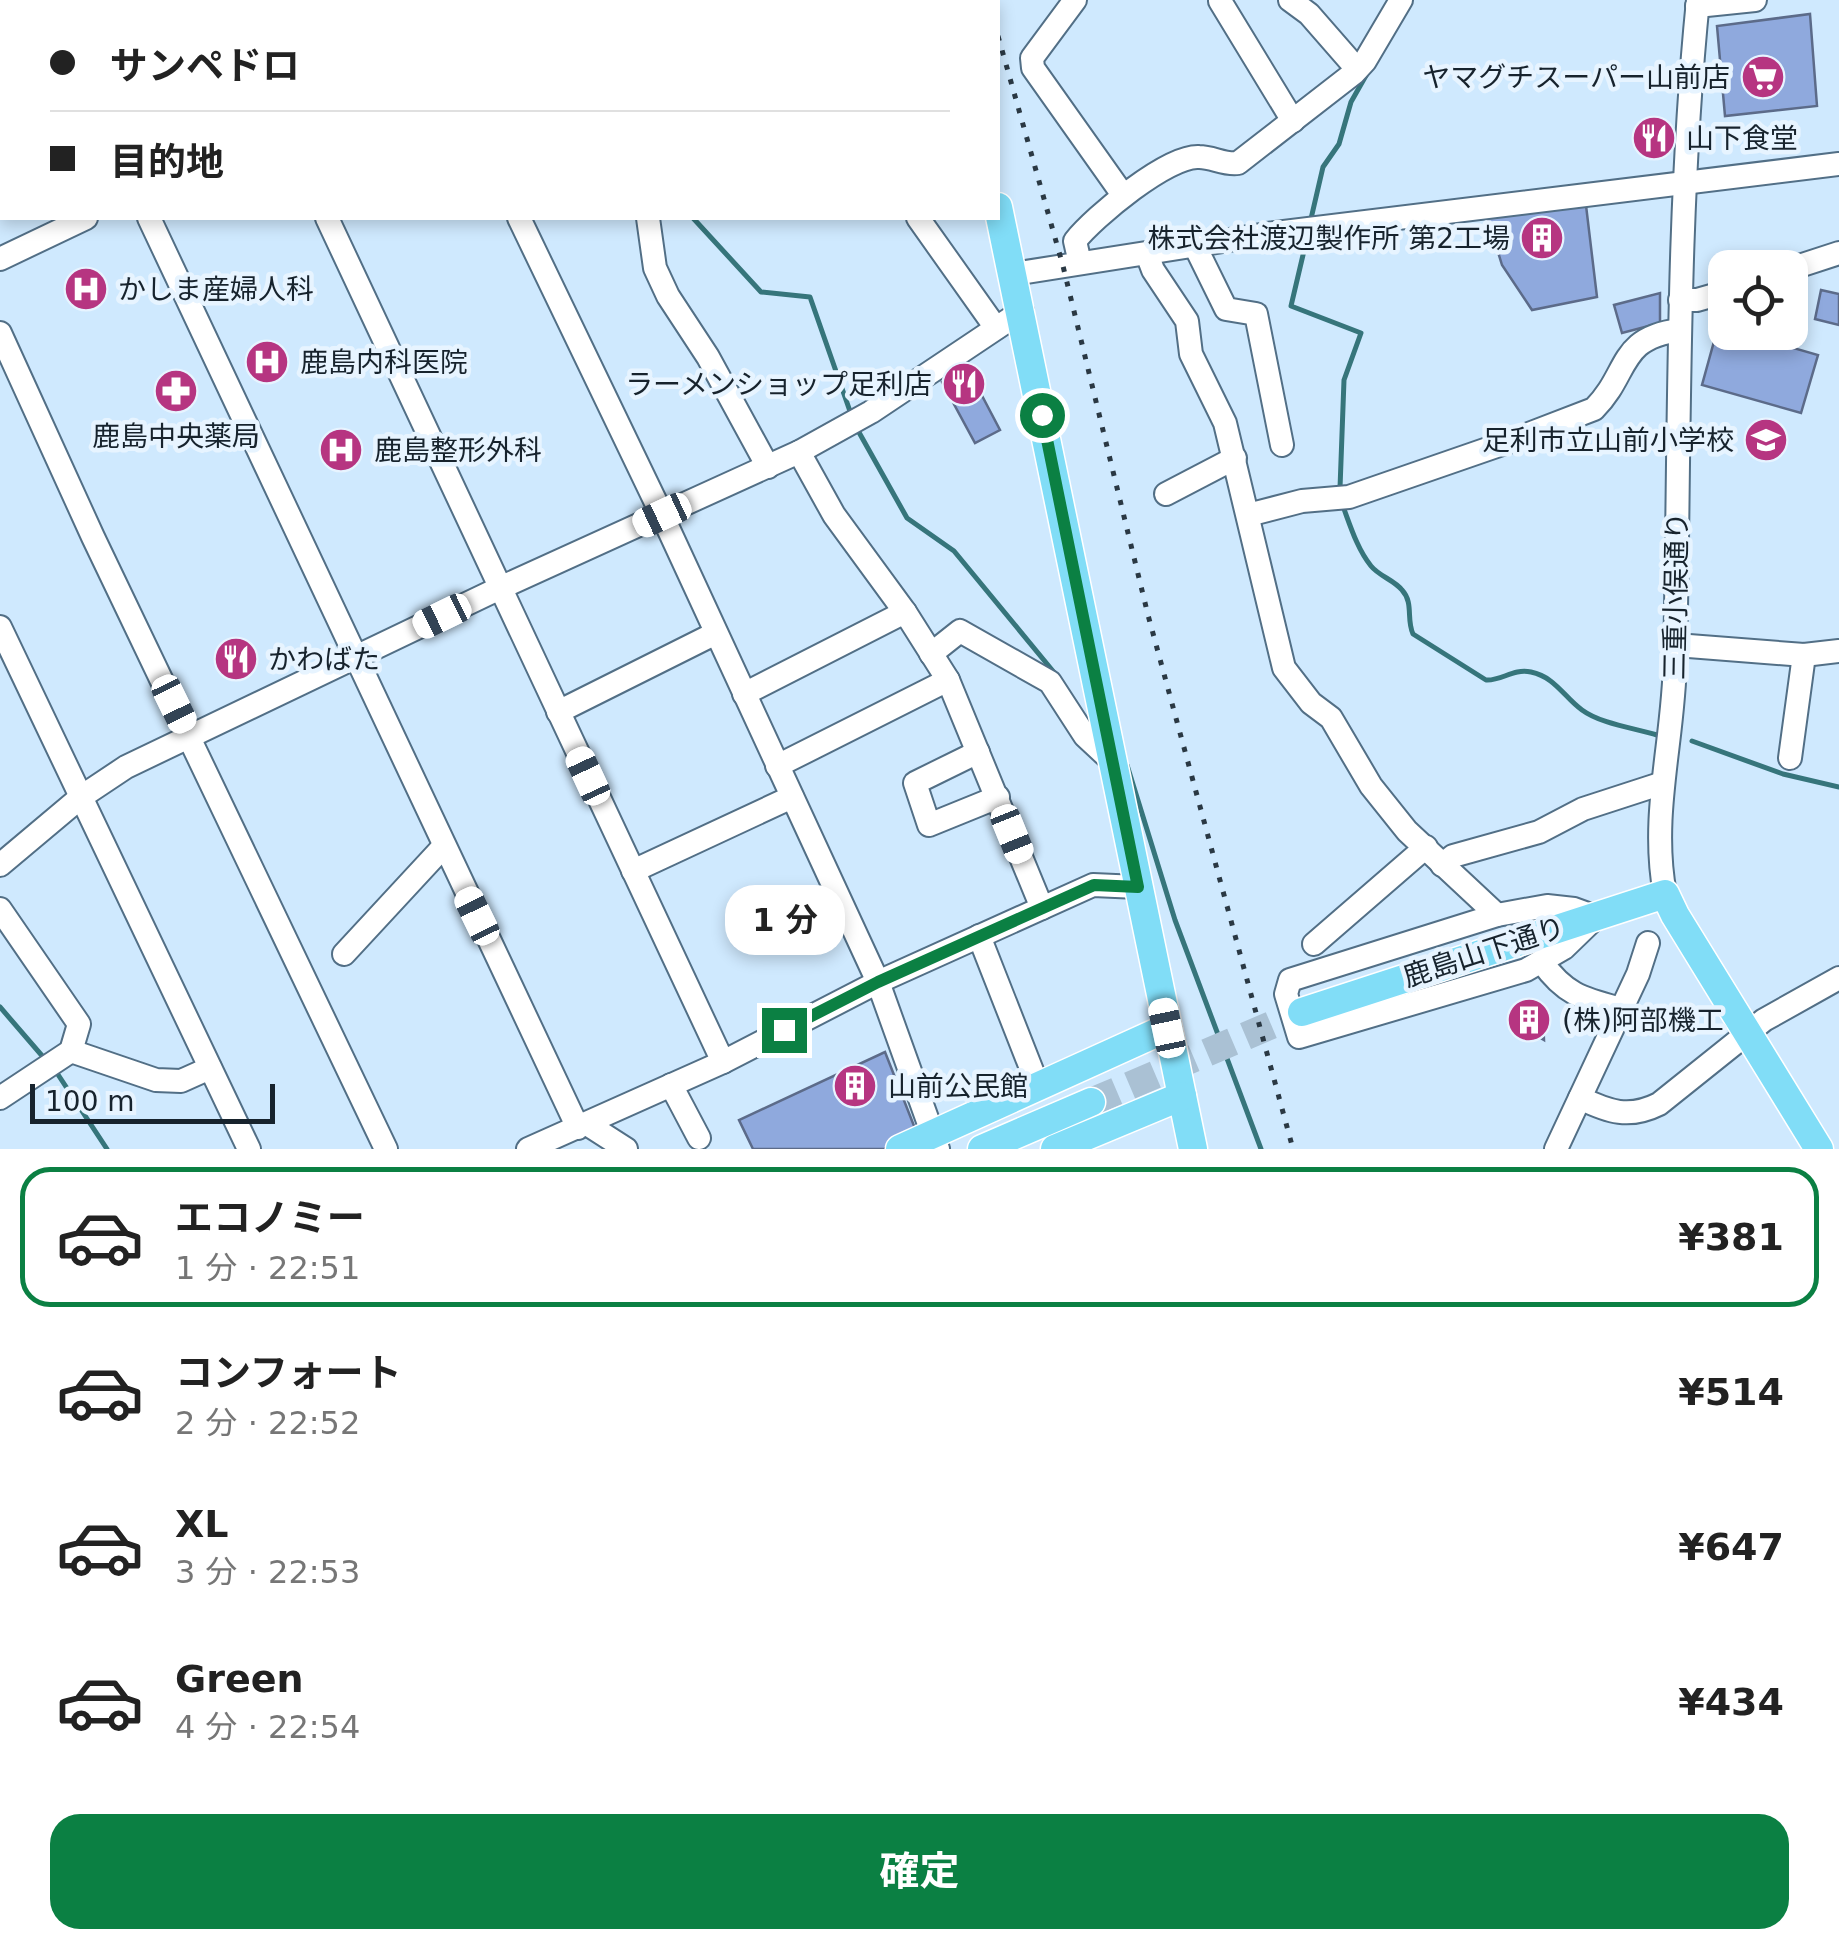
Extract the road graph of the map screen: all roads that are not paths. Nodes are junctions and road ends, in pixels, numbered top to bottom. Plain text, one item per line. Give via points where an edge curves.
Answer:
1 (1075, 0) edge
2 (1290, 0) edge
3 (1401, 0) edge
4 (1755, 0) edge
5 (1220, 2) edge
6 (1697, 3) edge
7 (1357, 70) junction
8 (1293, 120) junction
9 (1839, 164) edge
10 (1684, 181) junction
11 (1124, 195) junction
12 (1000, 216) edge
13 (82, 220) edge
14 (150, 220) edge
15 (328, 220) edge
16 (519, 220) edge
17 (648, 220) edge
18 (919, 220) edge
19 (1195, 246) junction
20 (1839, 253) edge
21 (1147, 254) junction
22 (0, 260) edge
23 (1080, 263) junction
24 (1808, 264) edge
25 (1013, 274) junction
26 (1708, 297) edge
27 (1680, 300) junction
28 (1022, 312) junction
29 (996, 328) junction
30 (1680, 330) junction
31 (0, 334) edge
32 (1282, 444) dead end
33 (798, 452) junction
34 (1235, 458) junction
35 (768, 467) junction
36 (1166, 494) dead end
37 (662, 515) junction
38 (1248, 515) junction
39 (500, 588) junction
40 (905, 612) junction
41 (0, 627) edge
42 (716, 633) junction
43 (1676, 645) junction
44 (1839, 650) edge
45 (931, 654) junction
46 (1804, 655) junction
47 (354, 658) junction
48 (948, 680) junction
49 (744, 694) junction
50 (558, 712) junction
51 (190, 738) junction
52 (978, 752) junction
53 (1790, 758) dead end
54 (1113, 762) junction
55 (777, 766) junction
56 (1664, 783) junction
57 (81, 797) junction
58 (792, 797) junction
59 (998, 797) junction
60 (444, 846) junction
61 (1434, 856) junction
62 (0, 865) edge
63 (633, 871) junction
64 (1138, 887) junction
65 (1665, 894) junction
66 (1042, 908) junction
67 (0, 909) edge
68 (1497, 915) junction
69 (1596, 917) junction
70 (979, 936) junction
71 (1648, 943) dead end
72 (1314, 944) dead end
73 (344, 954) dead end
74 (1542, 962) junction
75 (1839, 978) edge
76 (878, 982) junction
77 (1621, 1009) junction
78 (1302, 1012) tunnel mouth
79 (1167, 1028) junction
80 (1747, 1032) junction
81 (71, 1051) junction
82 (722, 1062) junction
83 (210, 1068) junction
84 (671, 1085) junction
85 (1038, 1086) junction
86 (1182, 1096) junction
87 (0, 1098) edge
88 (1580, 1098) junction
89 (1092, 1102) tunnel mouth
90 (582, 1126) junction
91 (699, 1138) dead end
92 (935, 1141) edge
93 (238, 1143) edge
94 (1811, 1147) edge
95 (386, 1149) edge
96 (528, 1149) edge
97 (626, 1149) edge
98 (900, 1149) edge
99 (982, 1149) edge
100 (1056, 1149) edge
101 (1194, 1149) edge
102 (1556, 1149) edge

1 - 11 street via 1032,58 1033,68
2 - 7 street
3 - 7 street
4 - 6 street
5 - 8 street
6 - 10 street, 三重小俣通り
7 - 8 street
8 - 11 street via 1238,163 1197,156
9 - 10 street
10 - 19 street
10 - 27 street, 三重小俣通り
11 - 23 street via 1075,241
12 - 25 main road
13 - 22 street
14 - 47 street
15 - 39 street
16 - 37 street
17 - 35 street via 660,280
18 - 29 street
19 - 21 street
19 - 32 street via 1226,308 1256,314
20 - 24 street
21 - 23 street
21 - 34 street via 1187,320 1191,354 1217,402
23 - 25 street
25 - 28 main road
26 - 27 street
27 - 30 street, 三重小俣通り
28 - 29 street
28 - 54 main road
29 - 33 street
30 - 38 street via 1633,348 1594,409 1349,496
30 - 43 street, 三重小俣通り
31 - 51 street
33 - 35 street
33 - 40 street via 834,515
34 - 36 street
34 - 38 street
35 - 37 street
37 - 39 street
37 - 42 street
38 - 61 street via 1284,668 1331,718 1386,807
39 - 47 street
39 - 50 street
40 - 45 street
40 - 49 street
41 - 57 street
42 - 49 street
42 - 50 street
43 - 46 street
43 - 56 street, 三重小俣通り
44 - 46 street
45 - 48 street
45 - 54 street via 960,631 1022,664 1050,682 1085,736
46 - 53 street
47 - 51 street
47 - 60 street
48 - 52 street
48 - 55 street
49 - 55 street
50 - 63 street
51 - 57 street
51 - 95 street
52 - 59 street
52 - 59 street via 915,783 929,825
54 - 64 main road
55 - 58 street
56 - 61 street via 1614,797 1539,832
56 - 65 street, 三重小俣通り via 1659,850
57 - 62 street
57 - 83 street
58 - 63 street
58 - 76 street
59 - 66 street
60 - 73 street
60 - 90 street
61 - 68 street
61 - 72 street
63 - 82 street
64 - 66 street via 1094,885
64 - 79 main road
65 - 69 main road, 鹿島山下通り
65 - 80 main road, 三重小俣通り
66 - 70 street
67 - 81 street via 79,1024
68 - 69 street via 1547,906
68 - 74 street via 1290,980 1286,994 1299,1037
69 - 74 street
69 - 78 main road, 鹿島山下通り
70 - 76 street
70 - 85 street
71 - 77 street
74 - 77 street via 1573,995
75 - 80 street
76 - 82 street
76 - 92 street
77 - 88 street
79 - 85 main road
79 - 86 main road
80 - 88 street via 1644,1112 1623,1115
80 - 94 main road, 三重小俣通り
81 - 83 street via 156,1080 181,1081
81 - 87 street
82 - 84 street
83 - 93 street
84 - 90 street
84 - 91 street
85 - 92 main road
86 - 100 main road
86 - 101 main road
88 - 102 street
89 - 99 main road
90 - 96 street
90 - 97 street
92 - 98 main road

